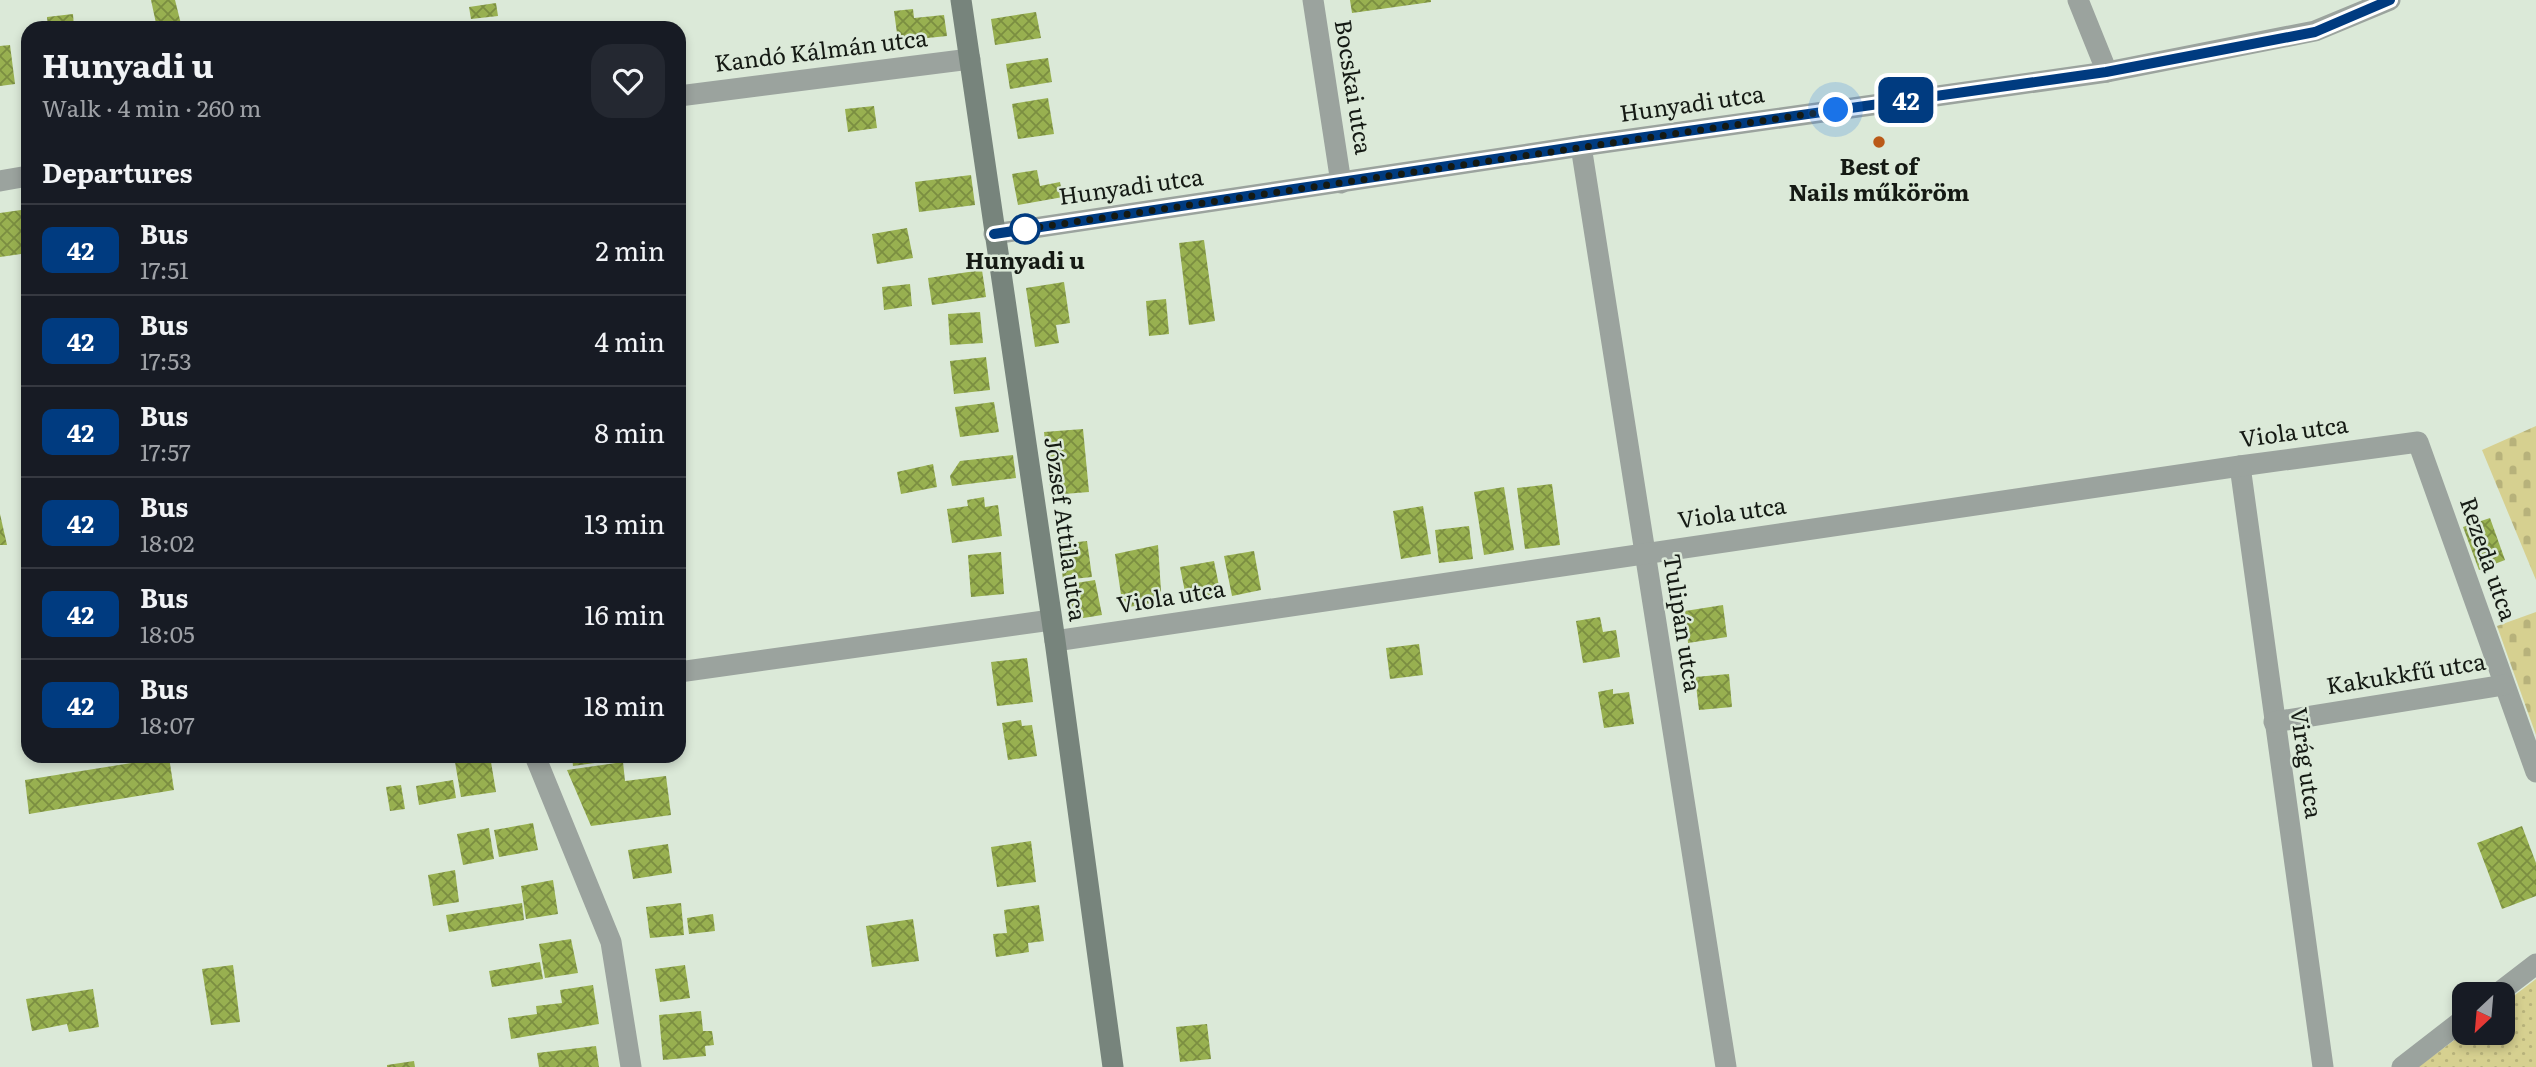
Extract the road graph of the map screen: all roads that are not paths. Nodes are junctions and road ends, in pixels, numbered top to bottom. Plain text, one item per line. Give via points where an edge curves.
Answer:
1 (961, 0) edge
2 (1313, 0) edge
3 (2078, 0) edge
4 (2390, 0) edge
5 (970, 59) junction
6 (2106, 72) junction
7 (686, 95) edge
8 (1581, 146) junction
9 (21, 177) edge
10 (0, 181) edge
11 (1341, 183) junction
12 (994, 234) junction
13 (2418, 442) joint
14 (2240, 466) junction
15 (1644, 553) junction
16 (1053, 631) junction
17 (686, 671) edge
18 (2504, 685) junction
19 (2274, 722) junction
20 (538, 763) edge
21 (2536, 772) edge
22 (2536, 964) edge
23 (2513, 982) edge
24 (2452, 1028) edge
25 (631, 1067) edge
26 (1113, 1067) edge
27 (1726, 1067) edge
28 (2323, 1067) edge
29 (2402, 1067) edge

1 - 5 street, József Attila utca
2 - 11 street, Bocskai utca
3 - 6 street
4 - 6 street, Hunyadi utca via 2315,32
5 - 7 street, Kandó Kálmán utca
5 - 12 street, József Attila utca
6 - 8 street, Hunyadi utca
8 - 11 street, Hunyadi utca
8 - 15 street, Tulipán utca
9 - 10 street
11 - 12 street, Hunyadi utca
12 - 16 street, József Attila utca
13 - 14 street, Viola utca
13 - 18 street, Rezeda utca
14 - 15 street, Viola utca
14 - 19 street, Virág utca
15 - 16 street, Viola utca
15 - 27 street, Tulipán utca
16 - 17 street, Viola utca
16 - 26 street, József Attila utca
18 - 19 street, Kakukkfű utca
18 - 21 street, Rezeda utca
19 - 28 street, Virág utca
20 - 25 street via 611,943
22 - 23 street
24 - 29 street

